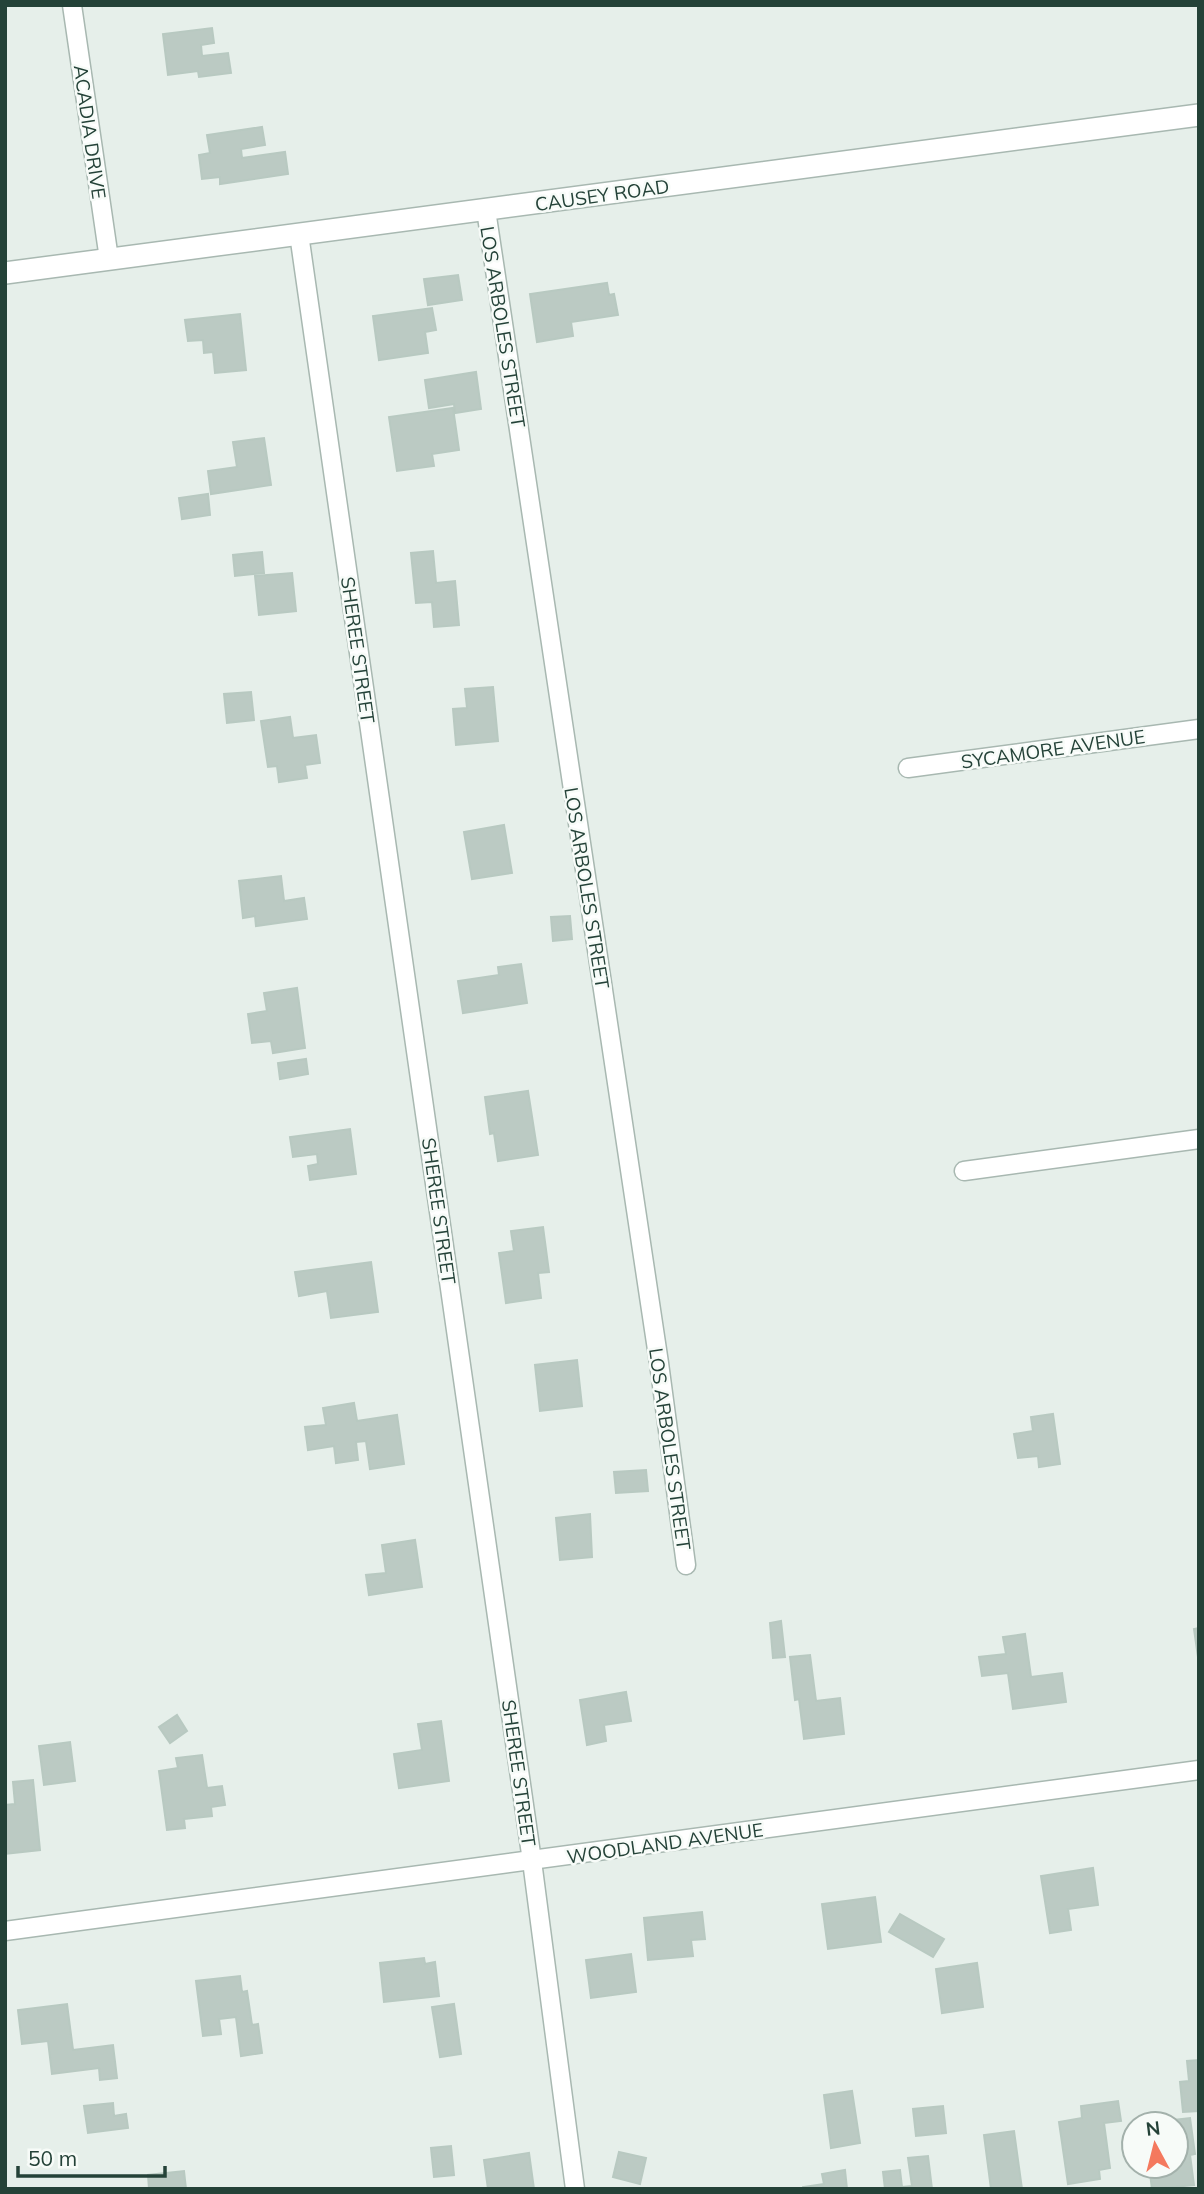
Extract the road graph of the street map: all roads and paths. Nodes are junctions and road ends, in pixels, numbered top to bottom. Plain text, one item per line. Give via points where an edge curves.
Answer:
1 (72, 5) edge
2 (1199, 115) edge
3 (486, 210) junction
4 (299, 234) junction
5 (109, 259) junction
6 (5, 273) edge
7 (1199, 729) edge
8 (908, 768) dead end
9 (1199, 1139) edge
10 (964, 1171) dead end
11 (686, 1565) dead end
12 (1199, 1770) edge
13 (532, 1861) junction
14 (5, 1931) edge
15 (575, 2189) edge

1 - 5 street, ACADIA DRIVE
2 - 3 street, CAUSEY ROAD
3 - 4 street, CAUSEY ROAD
3 - 11 street, LOS ARBOLES STREET
4 - 5 street, CAUSEY ROAD
4 - 13 street, SHEREE STREET
5 - 6 street, CAUSEY ROAD
7 - 8 street, SYCAMORE AVENUE
9 - 10 street
12 - 13 street, WOODLAND AVENUE
13 - 14 street, WOODLAND AVENUE
13 - 15 street, SHEREE STREET

